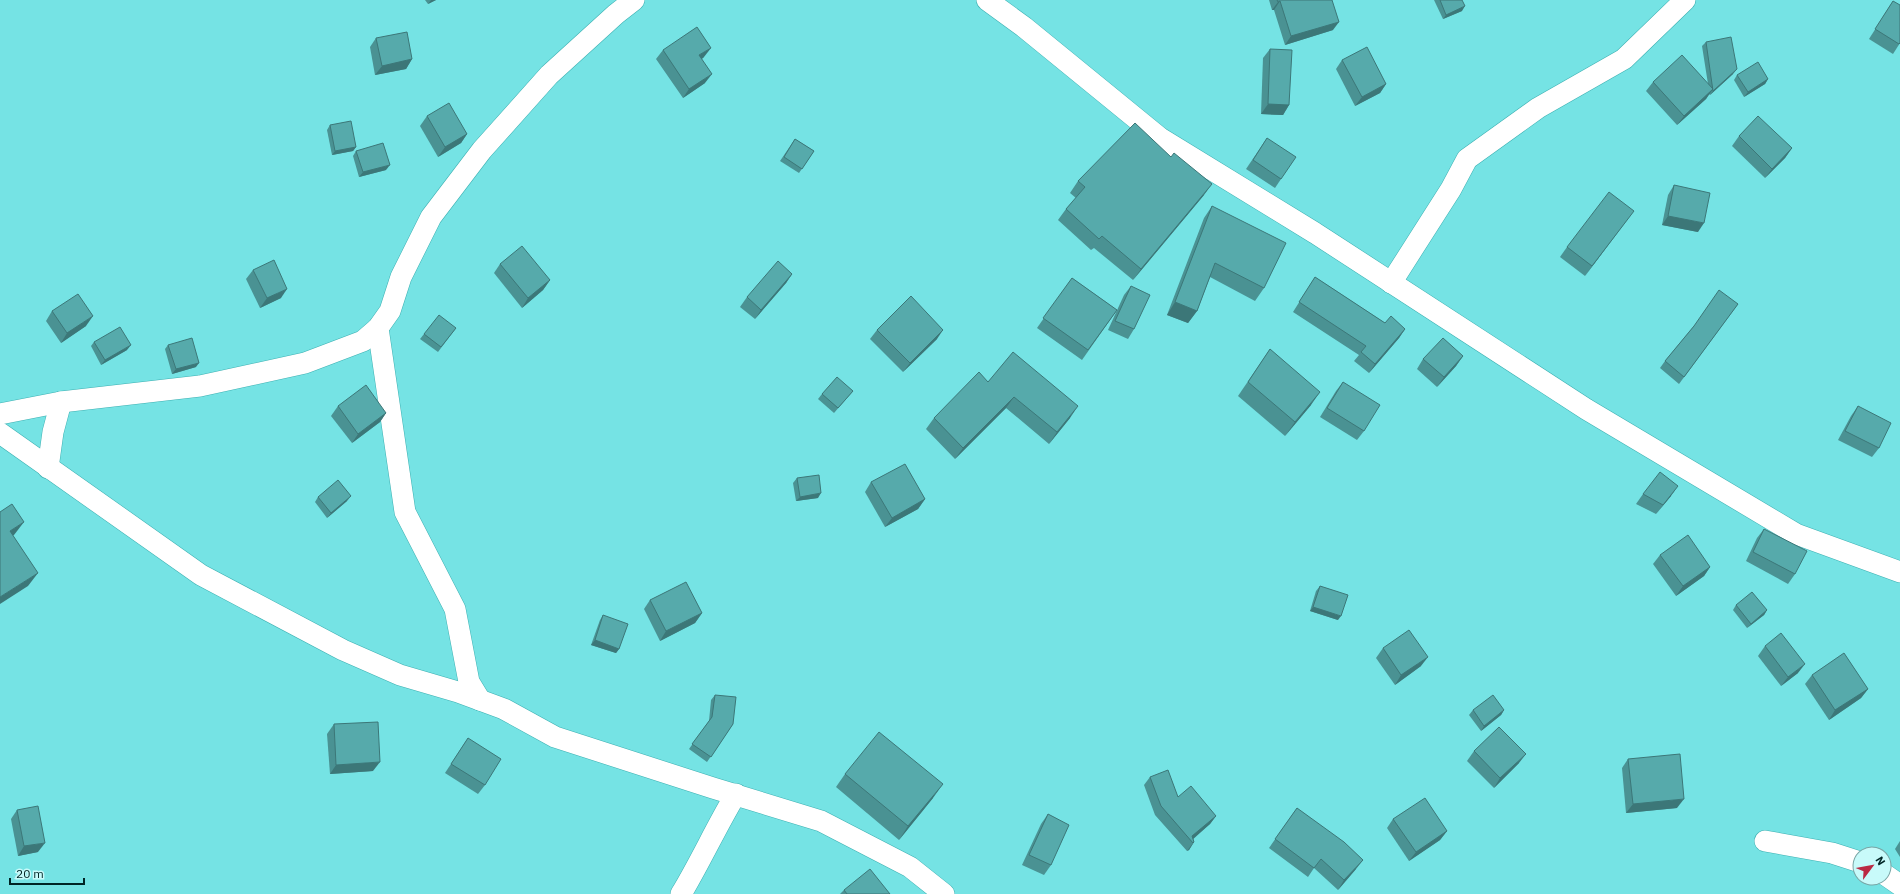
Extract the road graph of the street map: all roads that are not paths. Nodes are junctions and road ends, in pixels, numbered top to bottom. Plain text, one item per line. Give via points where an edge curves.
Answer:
1 (634, 0) edge
2 (987, 0) edge
3 (1685, 0) edge
4 (1391, 283) junction
5 (378, 328) junction
6 (60, 402) junction
7 (0, 414) edge
8 (0, 432) edge
9 (48, 468) junction
10 (1900, 572) edge
11 (480, 700) junction
12 (736, 794) junction
13 (1765, 841) dead end
14 (1852, 859) edge
15 (681, 894) edge
16 (944, 894) edge

1 - 5 street via 549,74 482,150 431,217 401,277 390,311
2 - 4 street via 1160,138
3 - 4 street via 1624,59 1538,108 1467,159 1451,189
4 - 10 street via 1586,409 1796,534
5 - 6 street via 363,341 305,363 200,386
5 - 11 street via 404,512 455,609 469,682
6 - 7 street
6 - 9 street
8 - 9 street
9 - 11 street via 201,576 343,650 400,675
11 - 12 street via 504,709 555,737
12 - 15 street
12 - 16 street via 821,821 910,867
13 - 14 street via 1832,853

